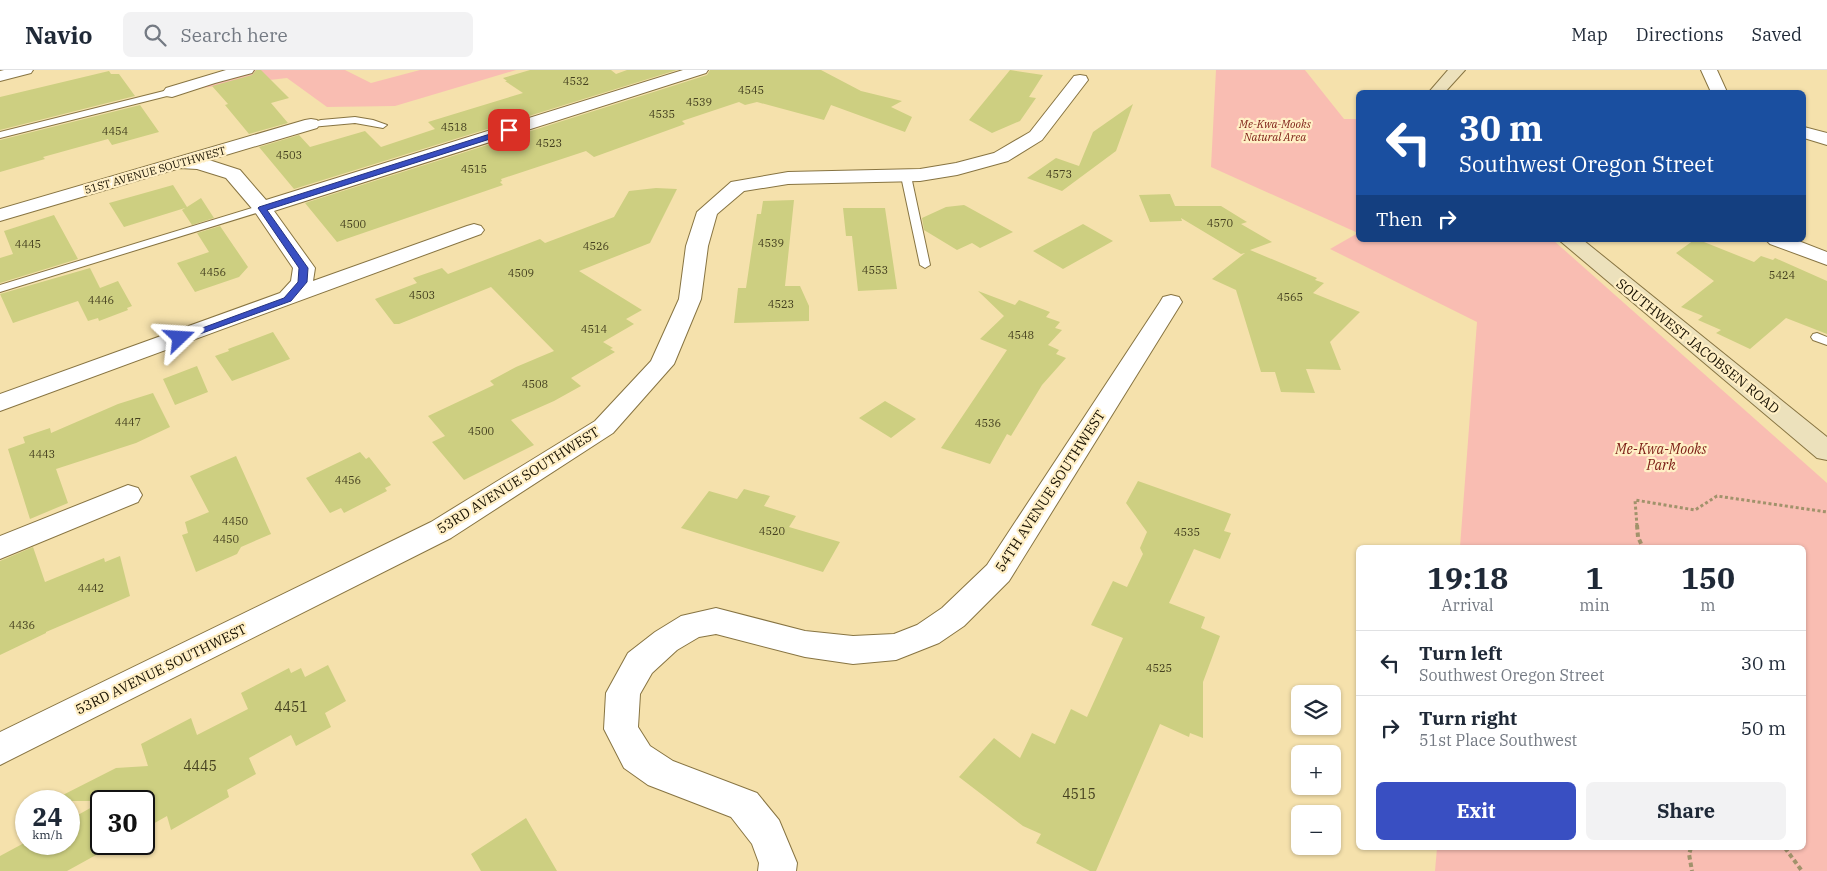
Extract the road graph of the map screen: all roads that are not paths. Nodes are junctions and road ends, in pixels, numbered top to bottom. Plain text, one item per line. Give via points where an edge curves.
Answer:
1 (25, 70) edge
2 (246, 70) edge
3 (700, 70) edge
4 (1457, 70) edge
5 (1709, 70) edge
6 (0, 76) edge
7 (1080, 80) dead end
8 (1439, 90) edge
9 (1718, 90) edge
10 (172, 92) joint
11 (311, 124) joint
12 (383, 125) dead end
13 (1806, 133) edge
14 (0, 135) edge
15 (1827, 139) edge
16 (167, 167) junction
17 (906, 176) junction
18 (262, 208) junction
19 (0, 215) edge
20 (474, 230) dead end
21 (1572, 242) edge
22 (1782, 242) edge
23 (1827, 259) edge
24 (925, 265) dead end
25 (0, 289) edge
26 (287, 300) junction
27 (1171, 302) dead end
28 (0, 403) edge
29 (1827, 452) edge
30 (128, 495) dead end
31 (0, 548) edge
32 (0, 749) edge
33 (777, 871) edge

1 - 6 street
2 - 10 street
3 - 18 street
4 - 8 street
5 - 9 street
7 - 17 street, 53RD AVENUE SOUTHWEST via 1036,136 1001,157 957,169
10 - 14 lane
11 - 12 lane via 364,119
11 - 16 street, 51ST AVENUE SOUTHWEST
13 - 15 street
16 - 18 street via 197,163 233,174
16 - 19 street, 51ST AVENUE SOUTHWEST
17 - 24 lane
17 - 32 street, 53RD AVENUE SOUTHWEST via 788,178 738,186 707,212 697,246 690,299 662,364 604,427 441,530
18 - 25 lane
18 - 26 street via 304,268 302,282
20 - 26 street
21 - 29 street, SOUTHWEST JACOBSEN ROAD
22 - 23 street
26 - 28 street
27 - 33 street, 54TH AVENUE SOUTHWEST via 998,573 953,616 928,634 896,647 853,650 805,644 716,621 692,625 640,663 623,693 621,729 637,757 661,773 744,805 766,833 778,863
30 - 31 street

